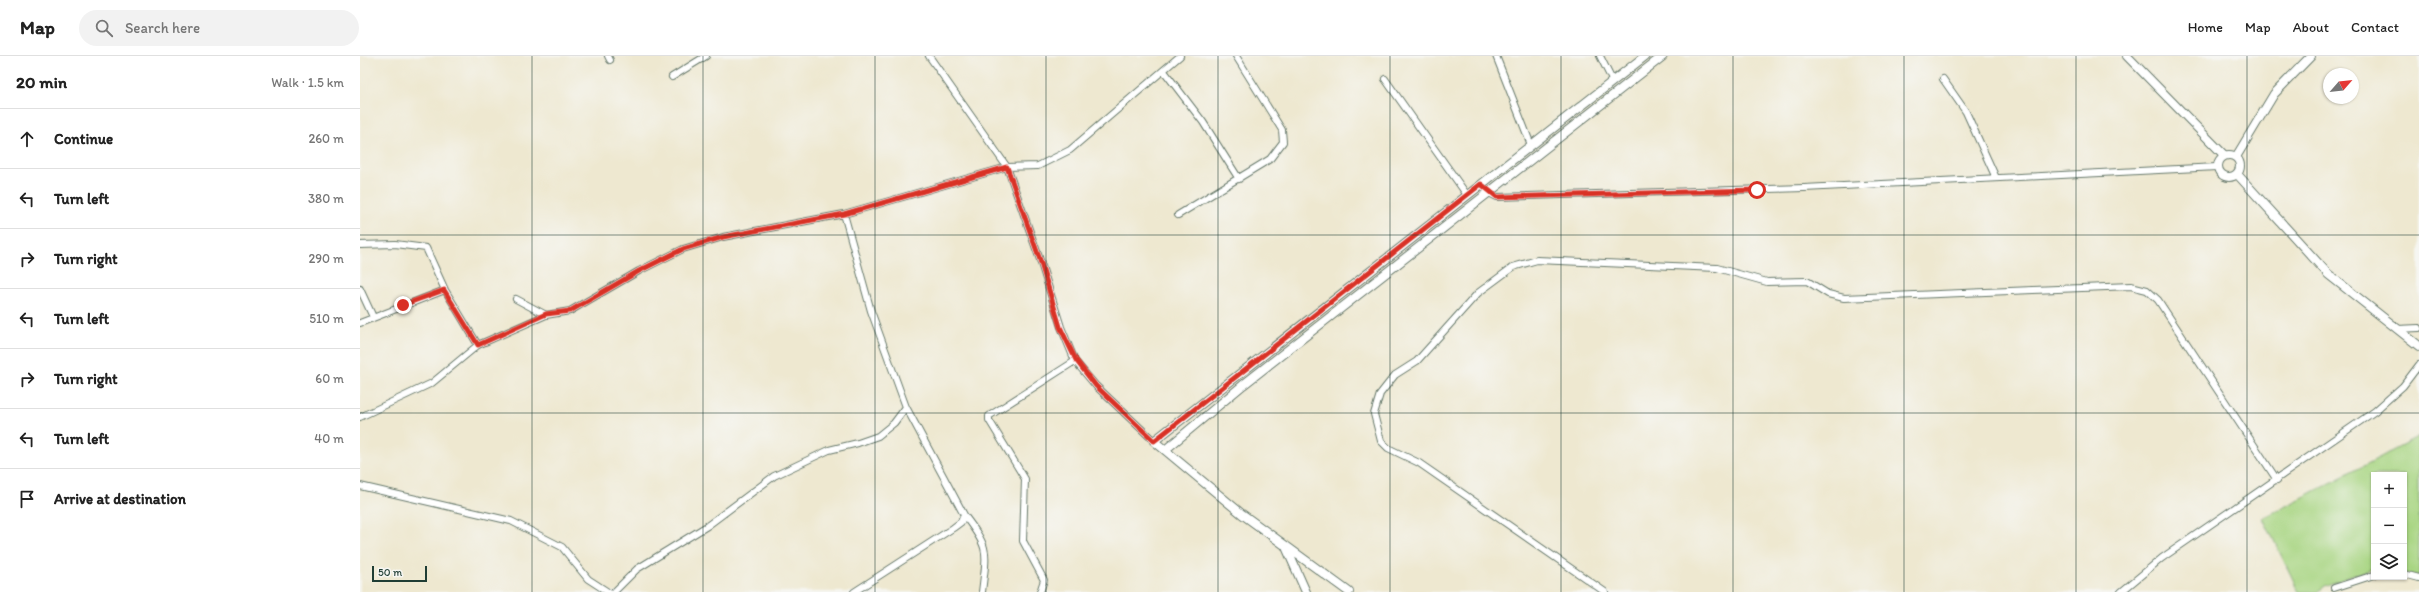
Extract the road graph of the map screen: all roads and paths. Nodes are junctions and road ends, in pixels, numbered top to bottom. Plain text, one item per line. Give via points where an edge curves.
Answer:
1 (706, 56) edge
2 (929, 56) edge
3 (1180, 56) edge
4 (1236, 56) edge
5 (1496, 56) edge
6 (1600, 56) edge
7 (1645, 56) edge
8 (1663, 56) edge
9 (2127, 56) edge
10 (2311, 56) edge
11 (1164, 71) junction
12 (672, 77) dead end
13 (1385, 79) dead end
14 (1942, 79) dead end
15 (1612, 80) junction
16 (1531, 145) junction
17 (2224, 155) junction
18 (2236, 157) junction
19 (1007, 167) junction
20 (2217, 168) junction
21 (2237, 174) junction
22 (1996, 178) junction
23 (1239, 179) junction
24 (1481, 184) junction
25 (1489, 193) junction
26 (1467, 195) junction
27 (844, 214) junction
28 (1178, 215) dead end
29 (360, 245) edge
30 (360, 289) edge
31 (444, 290) junction
32 (516, 299) dead end
33 (546, 314) junction
34 (373, 318) junction
35 (360, 323) edge
36 (2419, 328) edge
37 (2396, 329) junction
38 (478, 345) junction
39 (2419, 346) edge
40 (1076, 360) junction
41 (2419, 365) edge
42 (906, 407) junction
43 (360, 417) edge
44 (1154, 441) junction
45 (1165, 450) junction
46 (2277, 480) junction
47 (360, 486) edge
48 (964, 515) junction
49 (1285, 546) junction
50 (2407, 575) edge
51 (2371, 576) edge
52 (2419, 578) edge
53 (2334, 588) dead end
54 (608, 592) edge
55 (614, 592) edge
56 (854, 592) edge
57 (982, 592) edge
58 (1040, 592) edge
59 (1306, 592) edge
60 (1349, 592) edge
61 (1605, 592) edge
62 (2121, 592) edge

1 - 12 street
2 - 19 street
3 - 11 street
4 - 23 street via 1282,130 1283,142 1270,159
5 - 16 street
6 - 15 street
7 - 15 street
8 - 25 street
9 - 17 street
10 - 18 street via 2274,94
11 - 19 street via 1070,150 1038,166
11 - 23 street via 1203,122
13 - 26 street
14 - 22 street via 1966,112
15 - 16 street
16 - 24 street
17 - 18 street
17 - 20 street via 2218,160
18 - 21 street via 2240,165
19 - 27 street
19 - 40 street via 1040,260 1060,327
20 - 21 street via 2225,177 2232,178
20 - 22 street
21 - 37 street via 2328,274
22 - 25 street via 1796,189 1497,197
23 - 28 street
24 - 25 street
24 - 26 street
25 - 45 street via 1243,385
26 - 44 street
27 - 33 street via 723,237 683,249 570,311
27 - 42 street via 871,311
29 - 31 street via 395,244 426,248
30 - 34 street
31 - 34 street
31 - 38 street
32 - 33 street
33 - 38 street
34 - 35 street
36 - 37 street
37 - 39 street
38 - 43 street via 432,383
40 - 44 street via 1096,386
40 - 58 street via 989,416 1025,479 1023,541 1044,580
41 - 46 street via 2403,386 2375,411
42 - 48 street
42 - 55 street via 894,423 878,436 829,450 774,476 707,526 636,569
44 - 45 street
45 - 49 street
46 - 61 street via 2158,300 2147,290 2131,286 1844,298 1828,294 1807,281 1767,282 1717,268 1536,260 1513,266 1478,293 1417,361 1395,375 1380,394 1374,414 1377,430 1381,441 1388,448 1419,463
46 - 62 street via 2162,558
47 - 54 street via 511,521 562,547 588,579
48 - 56 street via 961,522 953,528
48 - 57 street via 981,537 986,552
49 - 59 street
49 - 60 street
50 - 52 street
51 - 53 street

